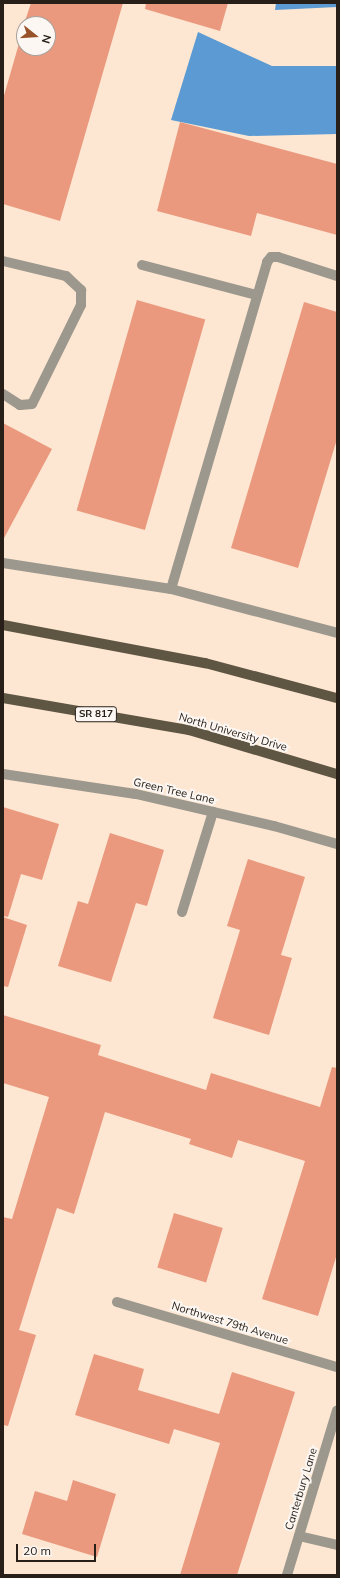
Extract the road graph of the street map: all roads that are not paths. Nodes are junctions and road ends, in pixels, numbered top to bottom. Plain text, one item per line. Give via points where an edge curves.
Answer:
1 (3, 261) edge
2 (142, 266) dead end
3 (337, 276) edge
4 (256, 295) junction
5 (3, 394) edge
6 (3, 563) edge
7 (171, 589) junction
8 (3, 626) edge
9 (337, 633) edge
10 (3, 698) edge
11 (337, 698) edge
12 (3, 774) edge
13 (337, 774) edge
14 (213, 812) junction
15 (337, 844) edge
16 (182, 912) dead end
17 (117, 1302) dead end
18 (337, 1367) edge
19 (337, 1410) edge
20 (299, 1536) junction
21 (337, 1545) edge
22 (287, 1575) edge

1 - 5 street via 66,276 81,290 81,305 32,404 20,405
2 - 4 street
3 - 4 street via 271,256
4 - 7 street
6 - 7 street
7 - 9 street
8 - 11 main road via 205,663
10 - 13 main road, North University Drive / SR 817 via 189,730
12 - 14 street, Green Tree Lane via 136,794
14 - 15 street, Green Tree Lane
14 - 16 street
17 - 18 street, Northwest 79th Avenue
19 - 20 street, Canterbury Lane
20 - 21 street
20 - 22 street, Canterbury Lane

